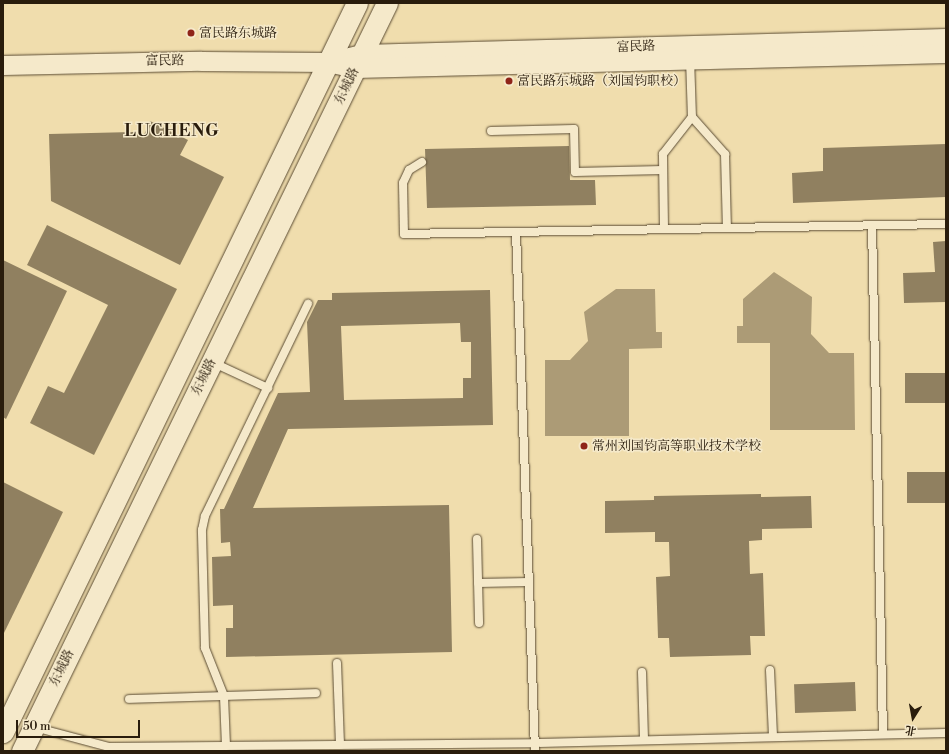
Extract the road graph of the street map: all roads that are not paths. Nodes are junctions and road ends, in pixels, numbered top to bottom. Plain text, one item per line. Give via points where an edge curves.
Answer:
1 (357, 3) edge
2 (387, 3) edge
3 (946, 38) edge
4 (690, 52) junction
5 (946, 53) edge
6 (359, 61) junction
7 (328, 62) junction
8 (3, 66) edge
9 (692, 117) junction
10 (491, 131) dead end
11 (422, 162) dead end
12 (663, 170) junction
13 (946, 224) edge
14 (872, 225) junction
15 (727, 228) junction
16 (664, 229) junction
17 (516, 232) junction
18 (308, 304) dead end
19 (212, 362) junction
20 (268, 388) junction
21 (477, 539) dead end
22 (529, 582) junction
23 (478, 583) junction
24 (479, 623) dead end
25 (337, 663) dead end
26 (770, 670) dead end
27 (642, 672) dead end
28 (316, 693) dead end
29 (224, 696) junction
30 (129, 699) dead end
31 (33, 727) junction
32 (3, 732) edge
33 (946, 732) edge
34 (883, 734) junction
35 (773, 737) junction
36 (644, 740) junction
37 (340, 745) junction
38 (226, 746) junction
39 (535, 747) edge
40 (321, 748) edge
41 (22, 751) edge

1 - 7 main road, 东城路
2 - 6 main road, 东城路
3 - 4 street, 富民路
4 - 5 street, 富民路
4 - 6 street, 富民路
4 - 9 lane
6 - 7 street, 富民路
6 - 19 main road, 东城路
7 - 8 street, 富民路 via 201,61
7 - 32 main road, 东城路
9 - 12 lane via 663,154
9 - 15 lane via 725,154
10 - 12 lane via 574,129 575,172
11 - 17 lane via 409,170 403,182 404,234
12 - 16 lane
13 - 14 lane
14 - 15 lane
14 - 34 lane
15 - 16 lane
16 - 17 lane
17 - 22 lane
18 - 20 lane
19 - 20 lane
19 - 31 main road, 东城路
20 - 29 lane via 205,516 202,530 205,648
21 - 23 lane
22 - 23 lane
22 - 39 lane
23 - 24 lane
25 - 37 lane
26 - 35 lane
27 - 36 lane
28 - 29 lane
29 - 30 lane
29 - 38 lane
31 - 38 lane via 109,747
31 - 41 main road, 东城路
33 - 34 lane
34 - 35 lane
35 - 36 lane
36 - 39 lane
37 - 39 lane
37 - 40 lane
38 - 40 lane

